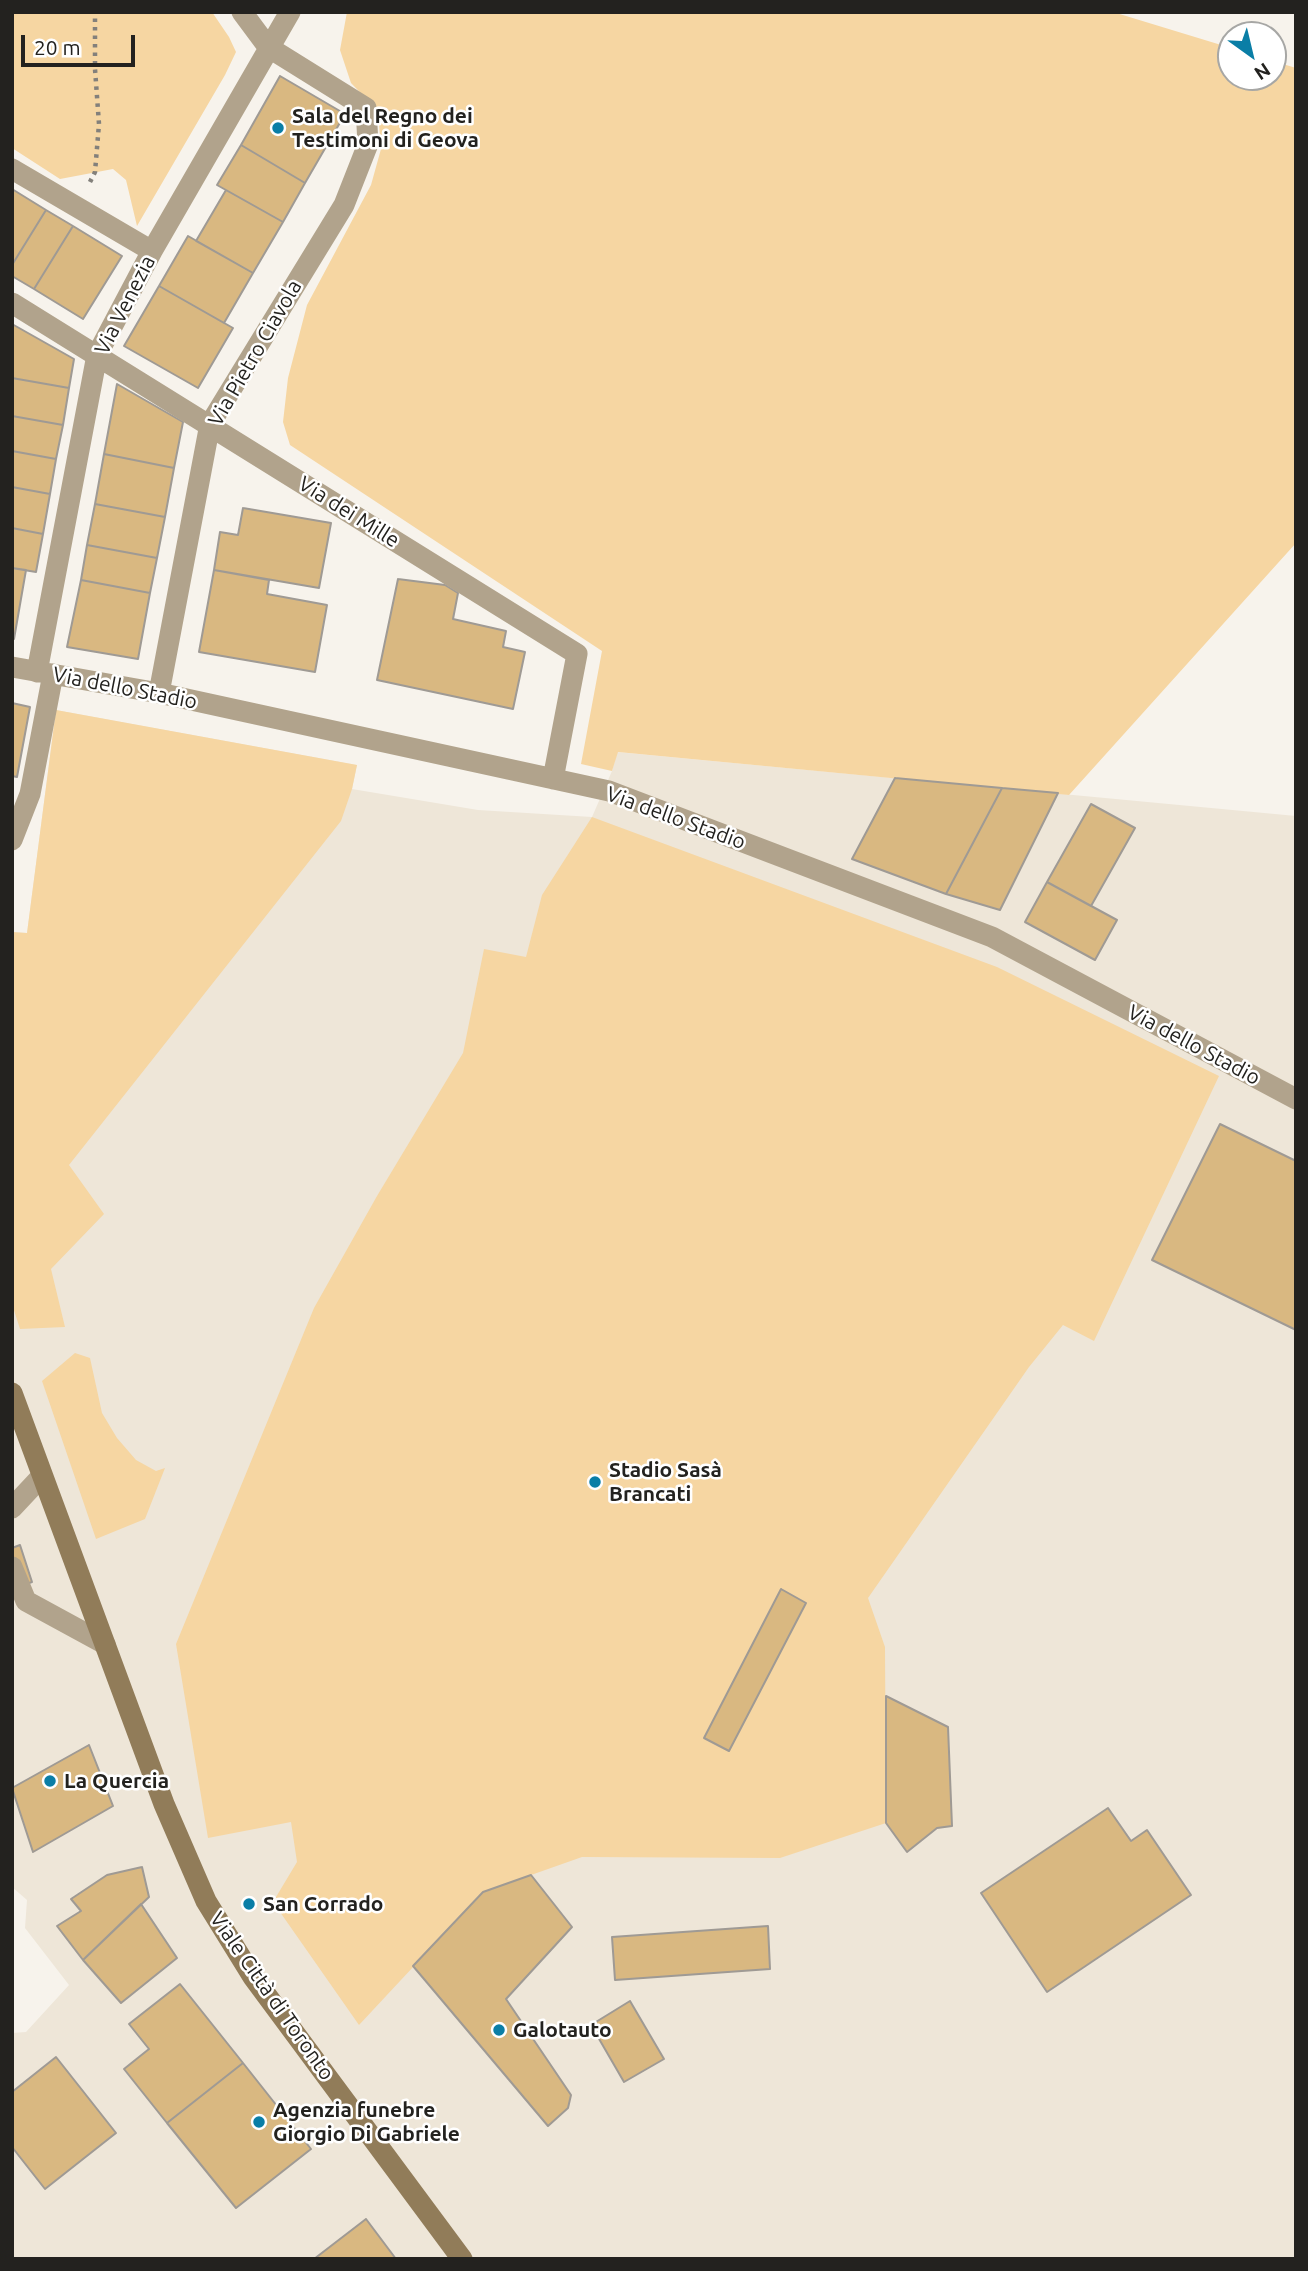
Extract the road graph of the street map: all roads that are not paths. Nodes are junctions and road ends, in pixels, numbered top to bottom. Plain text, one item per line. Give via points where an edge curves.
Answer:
1 (242, 12) edge
2 (290, 12) edge
3 (268, 47) junction
4 (12, 169) edge
5 (152, 251) junction
6 (12, 303) edge
7 (97, 355) junction
8 (210, 424) junction
9 (12, 667) edge
10 (45, 673) junction
11 (159, 694) junction
12 (553, 779) junction
13 (12, 840) edge
14 (1296, 1099) edge
15 (12, 1393) edge
16 (43, 1476) junction
17 (12, 1508) edge
18 (12, 1567) edge
19 (105, 1644) junction
20 (462, 2259) edge

1 - 3 street
2 - 3 street, Via Venezia
3 - 5 street, Via Venezia
3 - 8 street, Via Pietro Ciavola via 366,108 368,144 344,205
4 - 5 street
5 - 7 street, Via Venezia
6 - 7 street, Via dei Mille
7 - 8 street, Via dei Mille
7 - 10 street, Via Venezia
8 - 11 street, Via Pietro Ciavola
8 - 12 street, Via dei Mille via 577,654
9 - 10 street, Via dello Stadio
10 - 11 street, Via dello Stadio
10 - 13 street, Via Venezia via 30,794
11 - 12 street, Via dello Stadio
12 - 14 street, Via dello Stadio via 609,791 992,937
15 - 16 street, Viale Città di Toronto
16 - 17 street
16 - 19 street, Viale Città di Toronto
18 - 19 street via 26,1601
19 - 20 street, Viale Città di Toronto via 163,1804 206,1901 253,1977

